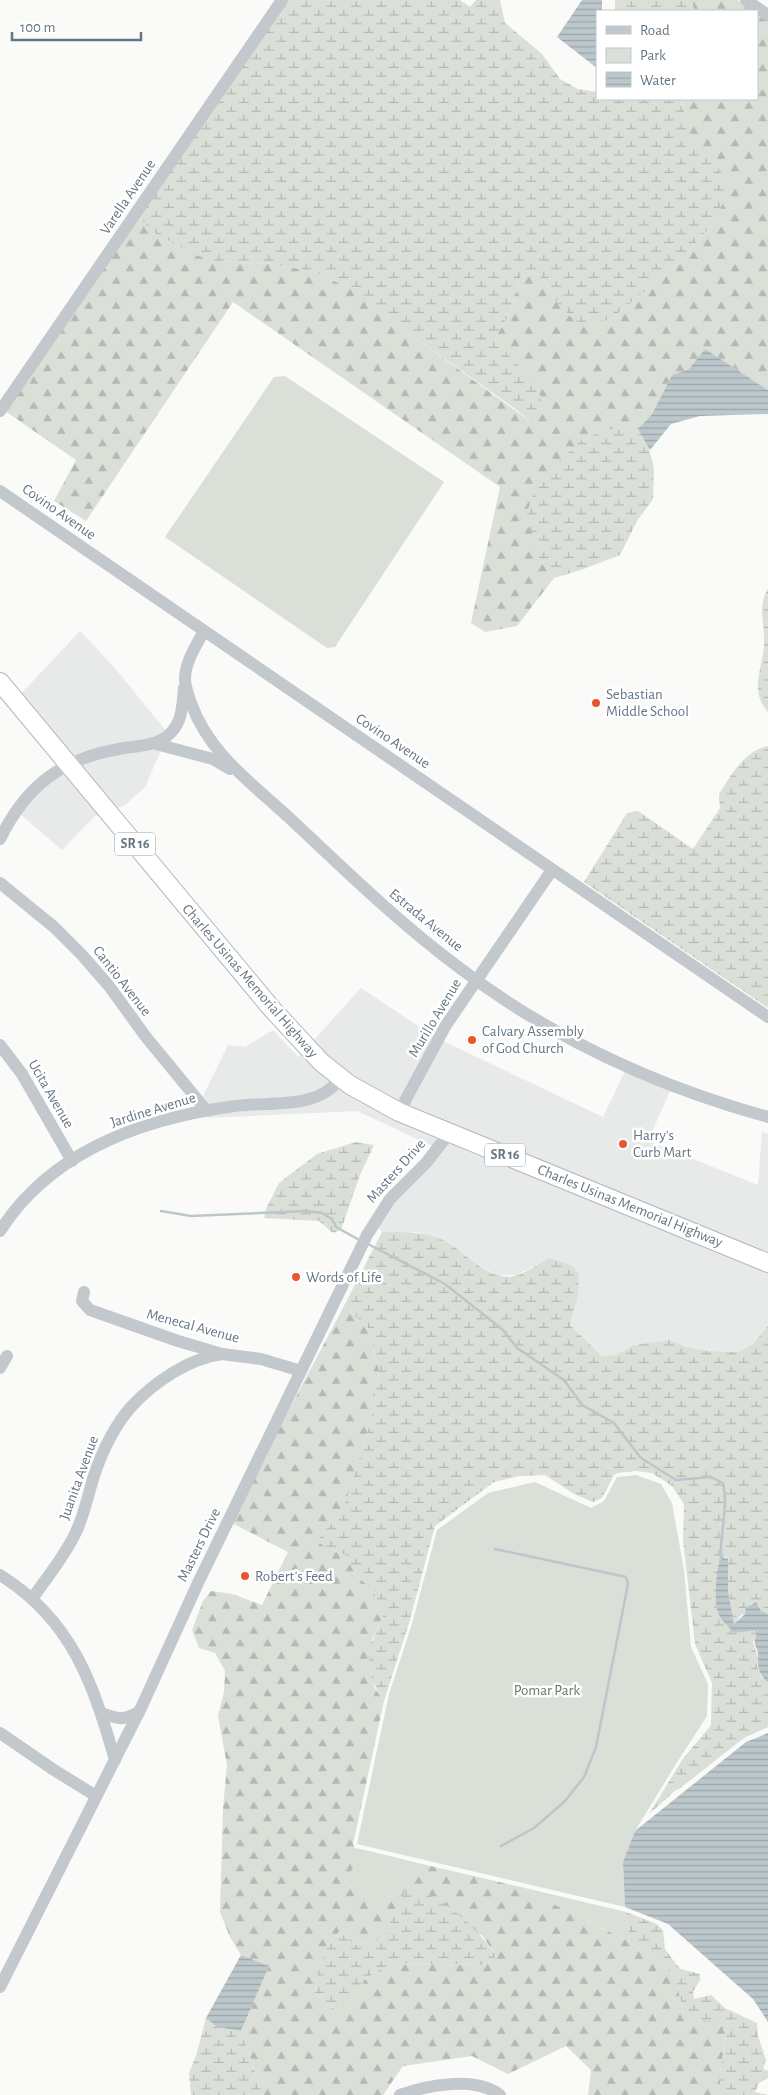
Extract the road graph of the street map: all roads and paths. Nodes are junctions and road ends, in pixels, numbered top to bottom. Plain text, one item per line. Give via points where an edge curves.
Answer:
1 (282, 0) edge
2 (746, 0) edge
3 (768, 15) edge
4 (0, 411) edge
5 (0, 491) edge
6 (204, 631) junction
7 (185, 679) junction
8 (0, 682) edge
9 (152, 743) junction
10 (68, 764) junction
11 (240, 774) junction
12 (0, 839) edge
13 (552, 870) junction
14 (0, 884) edge
15 (477, 981) junction
16 (768, 1017) edge
17 (0, 1045) edge
18 (341, 1078) junction
19 (206, 1110) junction
20 (399, 1112) junction
21 (768, 1117) edge
22 (450, 1132) junction
23 (72, 1161) junction
24 (0, 1231) edge
25 (768, 1263) edge
26 (83, 1296) dead end
27 (222, 1354) junction
28 (7, 1356) dead end
29 (0, 1368) edge
30 (301, 1370) junction
31 (0, 1575) edge
32 (32, 1599) junction
33 (139, 1712) junction
34 (102, 1713) junction
35 (0, 1733) edge
36 (116, 1760) junction
37 (96, 1796) junction
38 (0, 1988) edge
39 (400, 2095) edge
40 (500, 2095) edge

1 - 4 street, Varella Avenue
2 - 3 street
5 - 6 street, Covino Avenue
6 - 7 street via 188,662
6 - 13 street, Covino Avenue
7 - 9 street via 179,721 166,737
7 - 11 street, Estrada Avenue via 194,710 209,737
8 - 10 highway, Charles Usinas Memorial Highway / SR 16
9 - 10 street via 95,753
9 - 11 street via 213,759
10 - 12 street via 23,800
10 - 18 highway, Charles Usinas Memorial Highway / SR 16 via 272,1009 321,1062
11 - 15 street, Estrada Avenue via 384,907
13 - 15 street, Murillo Avenue
13 - 16 street, Covino Avenue
14 - 19 street, Cantio Avenue via 54,927 82,955
15 - 20 street, Murillo Avenue via 446,1026
15 - 21 street, Estrada Avenue via 536,1018 618,1062 694,1094
17 - 23 street, Ucita Avenue via 22,1074
18 - 19 street, Jardine Avenue via 332,1089 304,1100
18 - 20 highway, Charles Usinas Memorial Highway / SR 16
19 - 23 street, Jardine Avenue via 136,1129 106,1141
20 - 22 highway, Charles Usinas Memorial Highway / SR 16
22 - 25 highway, Charles Usinas Memorial Highway / SR 16
22 - 30 street, Masters Drive via 426,1163 390,1199 367,1235
23 - 24 street, Jardine Avenue via 27,1198
26 - 27 street, Menecal Avenue via 90,1310
27 - 30 street, Menecal Avenue via 261,1359
27 - 32 street, Juanita Avenue via 203,1358 180,1369 131,1408 104,1452 76,1532
28 - 29 street
30 - 33 street, Masters Drive
31 - 32 street
32 - 34 street via 69,1642
33 - 34 street via 126,1719
33 - 36 street, Masters Drive
34 - 36 street
35 - 37 street
36 - 37 street, Masters Drive
37 - 38 street, Masters Drive
39 - 40 street via 458,2084 477,2085

